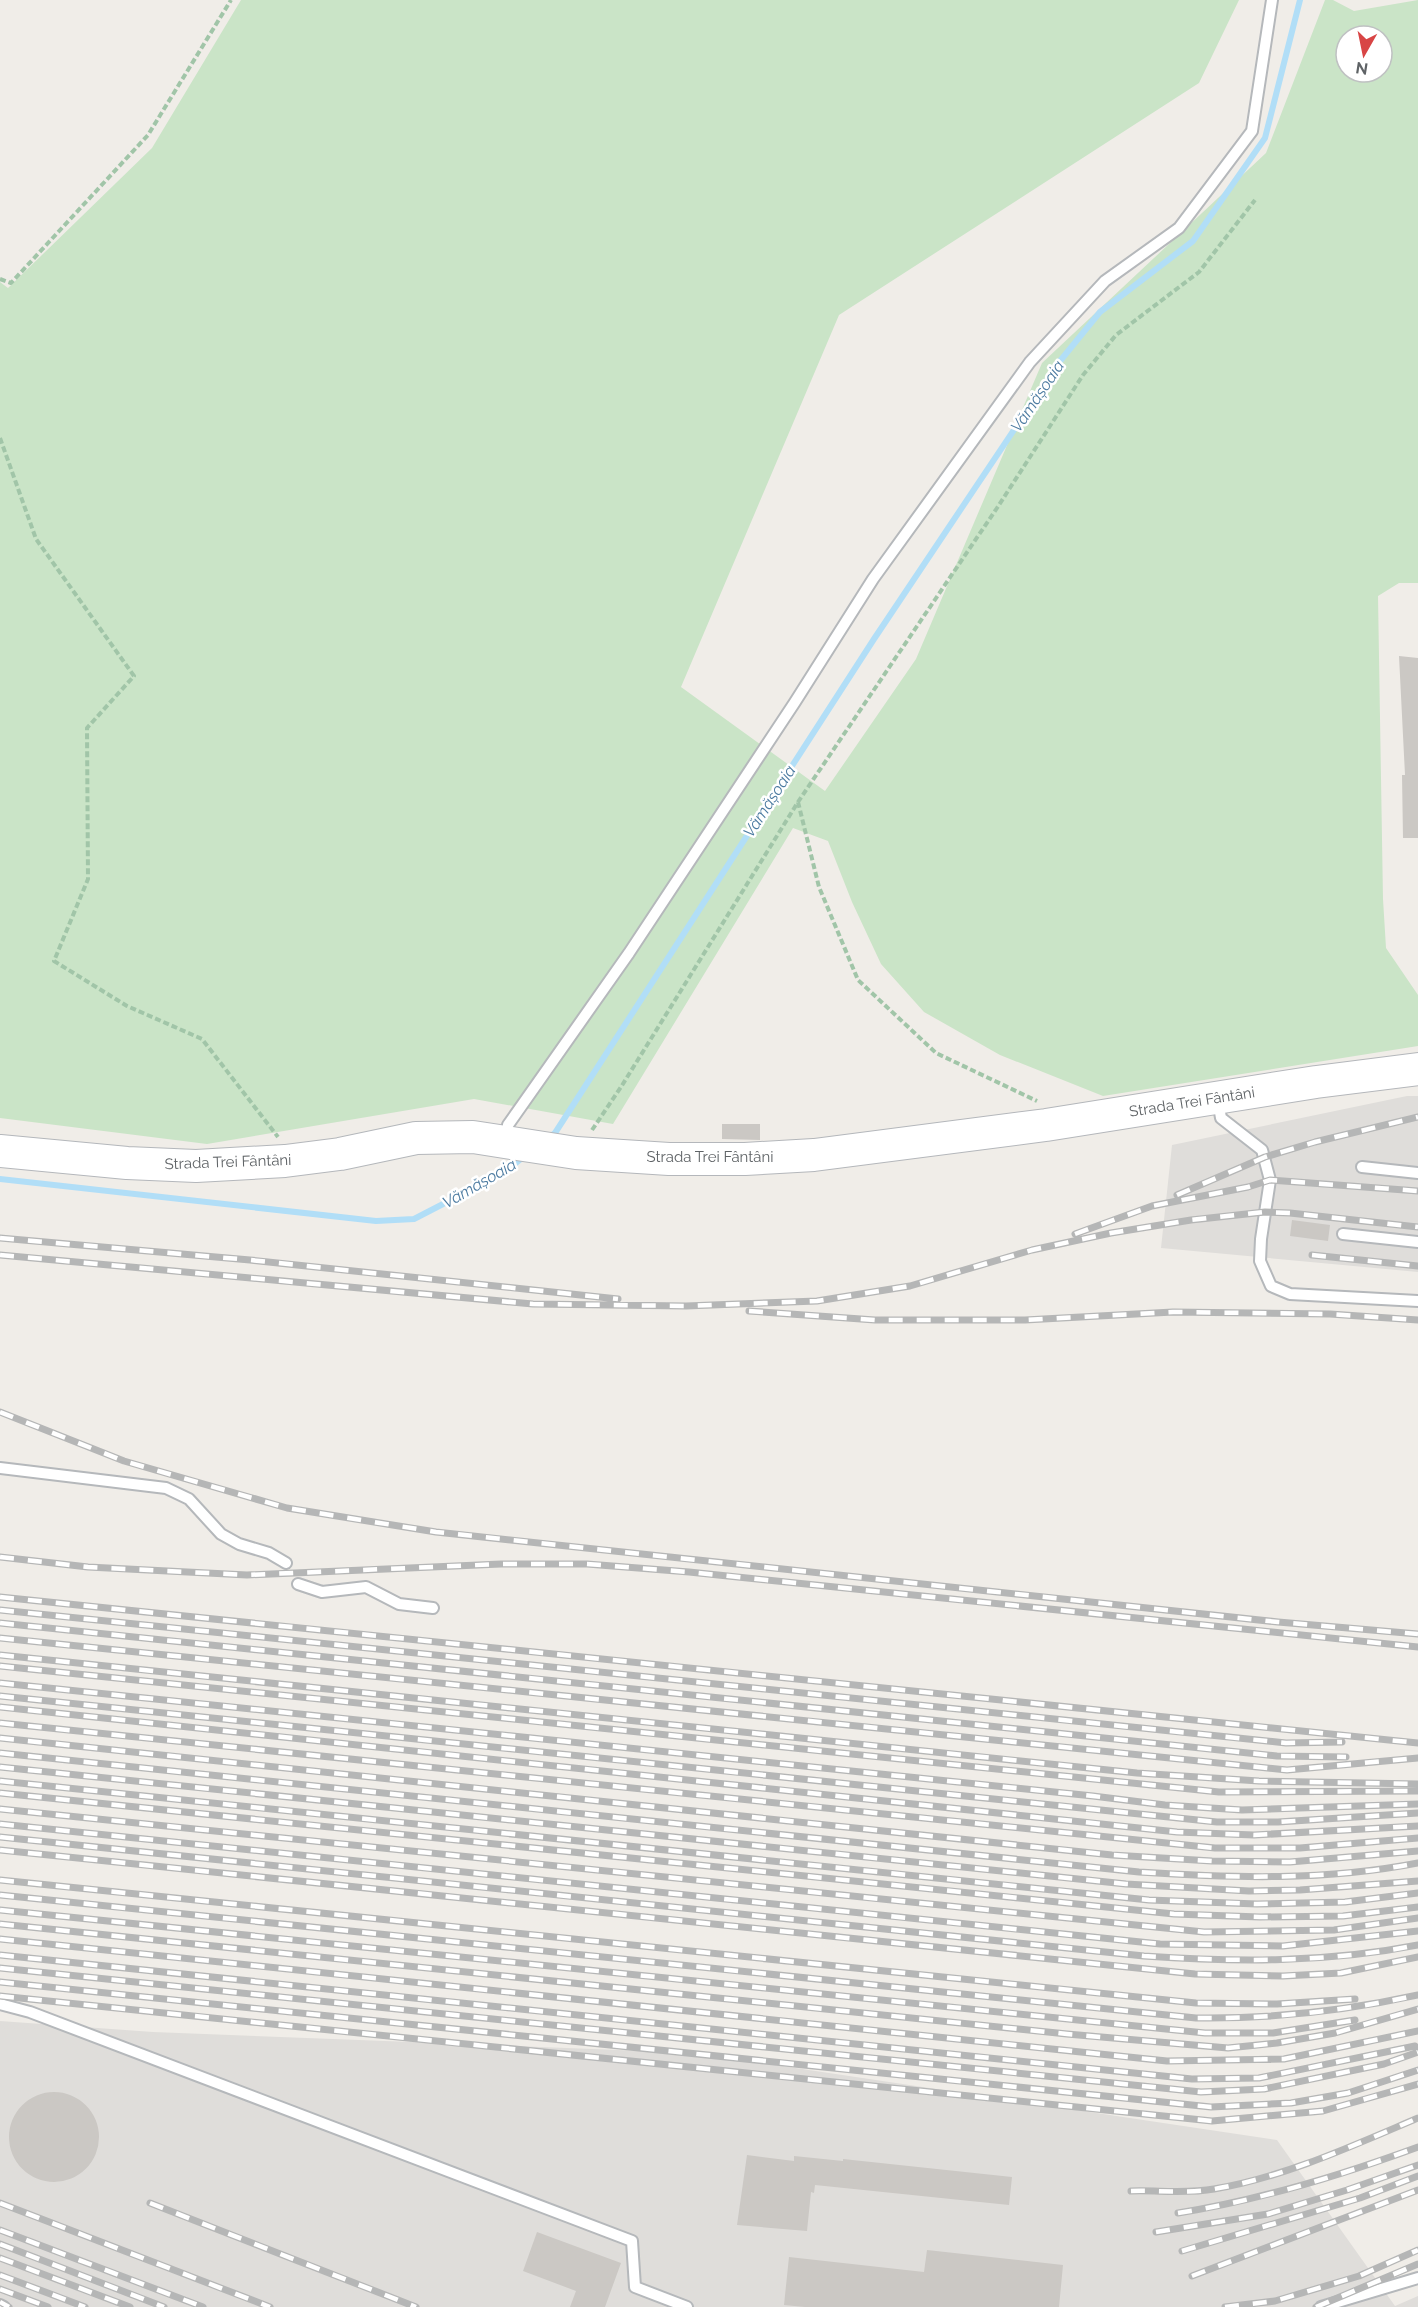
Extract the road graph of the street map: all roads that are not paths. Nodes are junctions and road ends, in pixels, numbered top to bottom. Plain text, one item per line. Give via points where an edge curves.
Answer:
1 (1272, 0) edge
2 (1418, 1069) edge
3 (1217, 1098) junction
4 (510, 1142) junction
5 (0, 1151) edge
6 (1362, 1167) dead end
7 (1418, 1173) edge
8 (1343, 1234) dead end
9 (1418, 1242) edge
10 (1418, 1301) edge
11 (0, 1468) edge
12 (286, 1563) dead end
13 (298, 1584) dead end
14 (433, 1608) dead end
15 (0, 2004) edge
16 (1418, 2278) edge
17 (0, 2305) edge
18 (4, 2307) edge
19 (687, 2307) edge
20 (1322, 2307) edge

1 - 4 lane via 1252,130 1179,228 1105,281 1030,362 873,579 629,954 508,1125
2 - 3 main road, Strada Trei Fântâni
3 - 4 main road, Strada Trei Fântâni via 814,1155 669,1160
3 - 10 lane via 1221,1118 1262,1150 1265,1157 1270,1180 1260,1261 1271,1286 1290,1294
4 - 5 main road, Strada Trei Fântâni via 473,1137 416,1138 340,1154 196,1166
6 - 7 lane
8 - 9 lane
11 - 12 lane via 166,1488 189,1499 221,1533
13 - 14 lane via 322,1592 366,1587 399,1604
15 - 19 lane via 632,2241 635,2287
16 - 20 lane
17 - 18 lane

